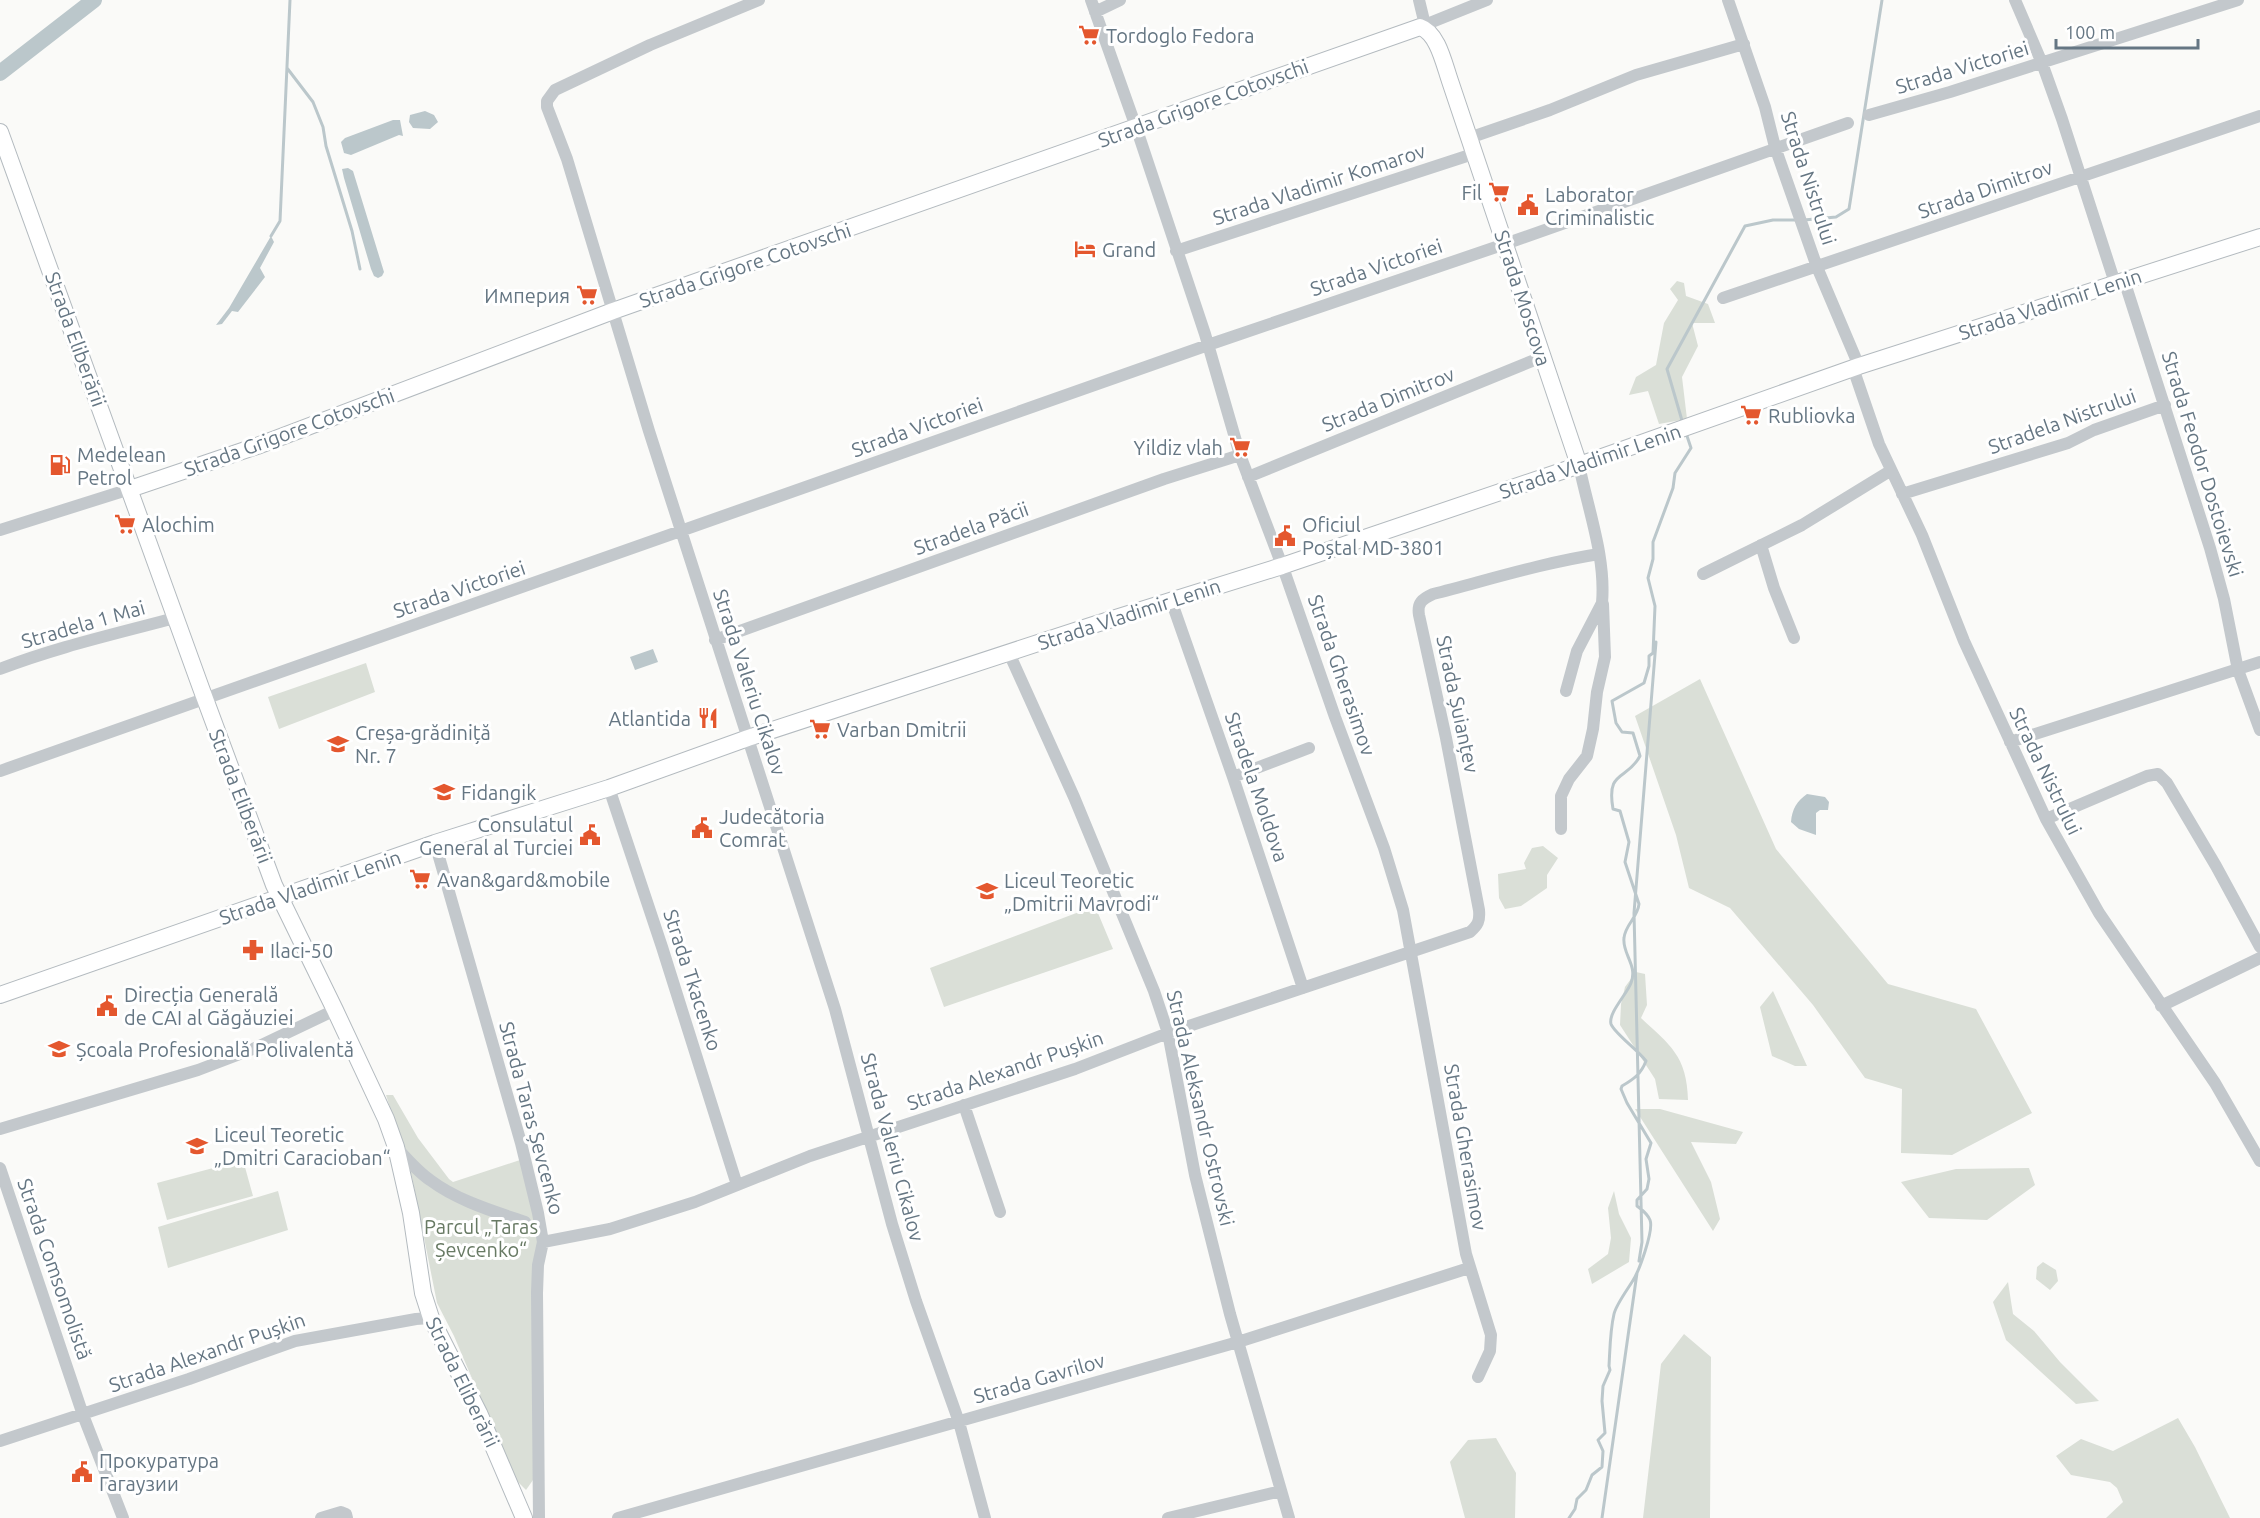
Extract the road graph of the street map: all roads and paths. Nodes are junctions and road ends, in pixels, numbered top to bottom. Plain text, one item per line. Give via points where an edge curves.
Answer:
1 (759, 0) edge
2 (1120, 0) edge
3 (1419, 0) edge
4 (1487, 0) edge
5 (1728, 0) edge
6 (2015, 0) edge
7 (2238, 0) edge
8 (1093, 6) edge
9 (1426, 29) junction
10 (1744, 44) junction
11 (2042, 63) junction
12 (1869, 115) dead end
13 (2260, 116) edge
14 (1848, 123) dead end
15 (1136, 127) junction
16 (0, 132) edge
17 (1471, 146) junction
18 (1775, 147) junction
19 (2080, 176) junction
20 (2260, 237) edge
21 (1505, 244) junction
22 (1176, 250) junction
23 (1817, 267) junction
24 (2120, 281) junction
25 (1723, 298) dead end
26 (613, 311) junction
27 (1208, 345) junction
28 (1542, 357) junction
29 (1856, 367) junction
30 (2165, 405) junction
31 (1240, 455) junction
32 (1580, 465) junction
33 (1890, 471) junction
34 (1248, 477) junction
35 (130, 489) junction
36 (1902, 494) junction
37 (0, 530) edge
38 (682, 532) junction
39 (1761, 545) junction
40 (1599, 554) junction
41 (1282, 566) junction
42 (1703, 574) dead end
43 (1171, 600) junction
44 (1602, 603) junction
45 (177, 620) junction
46 (1794, 638) dead end
47 (716, 640) junction
48 (1009, 653) junction
49 (2260, 662) edge
50 (0, 669) edge
51 (2238, 670) junction
52 (1566, 692) dead end
53 (205, 700) junction
54 (2260, 730) edge
55 (748, 738) junction
56 (2010, 742) junction
57 (1309, 748) dead end
58 (0, 771) edge
59 (1233, 777) junction
60 (609, 788) junction
61 (2046, 819) junction
62 (1561, 829) dead end
63 (435, 843) junction
64 (279, 897) junction
65 (2260, 947) edge
66 (1410, 952) junction
67 (2260, 958) edge
68 (1303, 988) junction
69 (0, 995) edge
70 (2162, 1006) junction
71 (335, 1010) junction
72 (1168, 1033) junction
73 (964, 1105) junction
74 (0, 1129) edge
75 (869, 1136) junction
76 (396, 1147) junction
77 (2260, 1161) edge
78 (0, 1168) edge
79 (737, 1185) junction
80 (1000, 1212) dead end
81 (525, 1222) dead end
82 (543, 1242) junction
83 (1469, 1268) junction
84 (431, 1318) junction
85 (1238, 1342) junction
86 (1478, 1377) dead end
87 (83, 1415) junction
88 (959, 1422) junction
89 (0, 1441) edge
90 (1281, 1491) junction
91 (123, 1518) edge
92 (321, 1518) edge
93 (347, 1518) edge
94 (524, 1518) edge
95 (539, 1518) edge
96 (618, 1518) edge
97 (985, 1518) edge
98 (1168, 1518) edge
99 (1289, 1518) edge

1 - 26 street, Strada Valeriu Cikalov via 618,59 555,90 547,101
2 - 8 street
3 - 9 street, Strada Moscova
4 - 9 street, Strada Grigore Cotovschi via 1432,22
5 - 10 street, Strada Nistrului
6 - 11 street, Strada Feodor Dostoievski
7 - 11 street, Strada Victoriei
8 - 15 street, Strada Gherasimov
9 - 15 main road, Strada Grigore Cotovschi via 1414,28
9 - 17 main road, Strada Moscova via 1435,42
10 - 17 street, Strada Vladimir Komarov via 1636,75
10 - 18 street, Strada Nistrului
11 - 12 street, Strada Victoriei
11 - 19 street, Strada Feodor Dostoievski
13 - 19 street, Strada Dimitrov
14 - 18 street, Strada Victoriei
15 - 22 street, Strada Gherasimov
15 - 26 main road, Strada Grigore Cotovschi
16 - 35 main road, Strada Eliberării
17 - 21 main road, Strada Moscova
17 - 22 street, Strada Vladimir Komarov
18 - 21 street, Strada Victoriei
18 - 23 street, Strada Nistrului
19 - 23 street, Strada Dimitrov
19 - 24 street, Strada Feodor Dostoievski
20 - 24 main road, Strada Vladimir Lenin
21 - 27 street, Strada Victoriei
21 - 28 main road, Strada Moscova
22 - 27 street, Strada Gherasimov
23 - 25 street, Strada Dimitrov
23 - 29 street, Strada Nistrului
24 - 29 main road, Strada Vladimir Lenin
24 - 30 street, Strada Feodor Dostoievski
26 - 35 main road, Strada Grigore Cotovschi via 257,446
26 - 38 street, Strada Valeriu Cikalov
27 - 31 street, Strada Gherasimov
27 - 38 street, Strada Victoriei
28 - 32 main road, Strada Moscova
28 - 34 street, Strada Dimitrov
29 - 32 main road, Strada Vladimir Lenin
29 - 33 street, Strada Nistrului
30 - 36 street, Stradela Nistrului via 2068,443
30 - 51 street, Strada Feodor Dostoievski via 2210,548
31 - 34 street, Strada Gherasimov
31 - 47 street, Stradela Păcii
32 - 40 street, Strada Moscova
32 - 41 main road, Strada Vladimir Lenin
33 - 36 street, Strada Nistrului
33 - 39 street via 1830,509
34 - 41 street, Strada Gherasimov
35 - 37 street, Strada Grigore Cotovschi
35 - 45 main road, Strada Eliberării
36 - 56 street, Strada Nistrului
38 - 47 street, Strada Valeriu Cikalov
38 - 53 street, Strada Victoriei
39 - 42 street
39 - 46 street
40 - 44 street, Strada Moscova via 1604,585
40 - 66 street, Strada Șuianțev via 1561,560 1433,594 1419,604 1472,863 1479,921 1470,932
41 - 43 main road, Strada Vladimir Lenin
41 - 66 street, Strada Gherasimov via 1384,848 1403,910
43 - 48 main road, Strada Vladimir Lenin
43 - 59 street, Stradela Moldova
44 - 52 street, Strada Moscova via 1577,651
44 - 62 street, Strada Moscova via 1605,657 1593,729 1587,756 1569,778 1561,796
45 - 50 street, Stradela 1 Mai via 93,640
45 - 53 main road, Strada Eliberării
47 - 55 street, Strada Valeriu Cikalov
48 - 55 main road, Strada Vladimir Lenin
48 - 72 street, Strada Aleksandr Ostrovski via 1115,894
49 - 51 street
51 - 54 street, Strada Feodor Dostoievski
51 - 56 street
53 - 58 street, Strada Victoriei
53 - 64 main road, Strada Eliberării
55 - 60 main road, Strada Vladimir Lenin
55 - 75 street, Strada Valeriu Cikalov via 835,1009
56 - 61 street, Strada Nistrului
57 - 59 street
59 - 68 street, Stradela Moldova
60 - 63 main road, Strada Vladimir Lenin
60 - 79 street, Strada Tkacenko
61 - 65 street via 2158,774 2205,847
61 - 70 street, Strada Nistrului via 2099,913
63 - 64 main road, Strada Vladimir Lenin
63 - 82 street, Strada Taras Șevcenko via 521,1143
64 - 69 main road, Strada Vladimir Lenin
64 - 71 main road, Strada Eliberării
66 - 68 street, Strada Alexandr Pușkin
66 - 83 street, Strada Gherasimov
67 - 70 street
68 - 72 street, Strada Alexandr Pușkin
70 - 77 street, Strada Nistrului via 2210,1075
71 - 74 street via 198,1070
71 - 76 main road, Strada Eliberării
72 - 73 street, Strada Alexandr Pușkin
72 - 85 street, Strada Aleksandr Ostrovski via 1195,1175
73 - 75 street, Strada Alexandr Pușkin
73 - 80 street
75 - 79 street, Strada Alexandr Pușkin
75 - 88 street, Strada Valeriu Cikalov via 916,1301
76 - 81 street via 420,1172 450,1193
76 - 84 main road, Strada Eliberării
78 - 87 street, Strada Comsomolistă
79 - 82 street, Strada Alexandr Pușkin via 610,1229
82 - 95 street, Strada Taras Șevcenko via 537,1293
83 - 85 street, Strada Gavrilov
83 - 86 street, Strada Gherasimov via 1491,1335 1490,1351
84 - 87 street, Strada Alexandr Pușkin via 295,1341
84 - 94 main road, Strada Eliberării via 479,1413
85 - 88 street, Strada Gavrilov
85 - 90 street, Strada Aleksandr Ostrovski
87 - 89 street, Strada Alexandr Pușkin
87 - 91 street, Strada Comsomolistă
88 - 96 street, Strada Gavrilov
88 - 97 street, Strada Valeriu Cikalov
90 - 98 street
90 - 99 street, Strada Aleksandr Ostrovski
92 - 93 street via 341,1512

